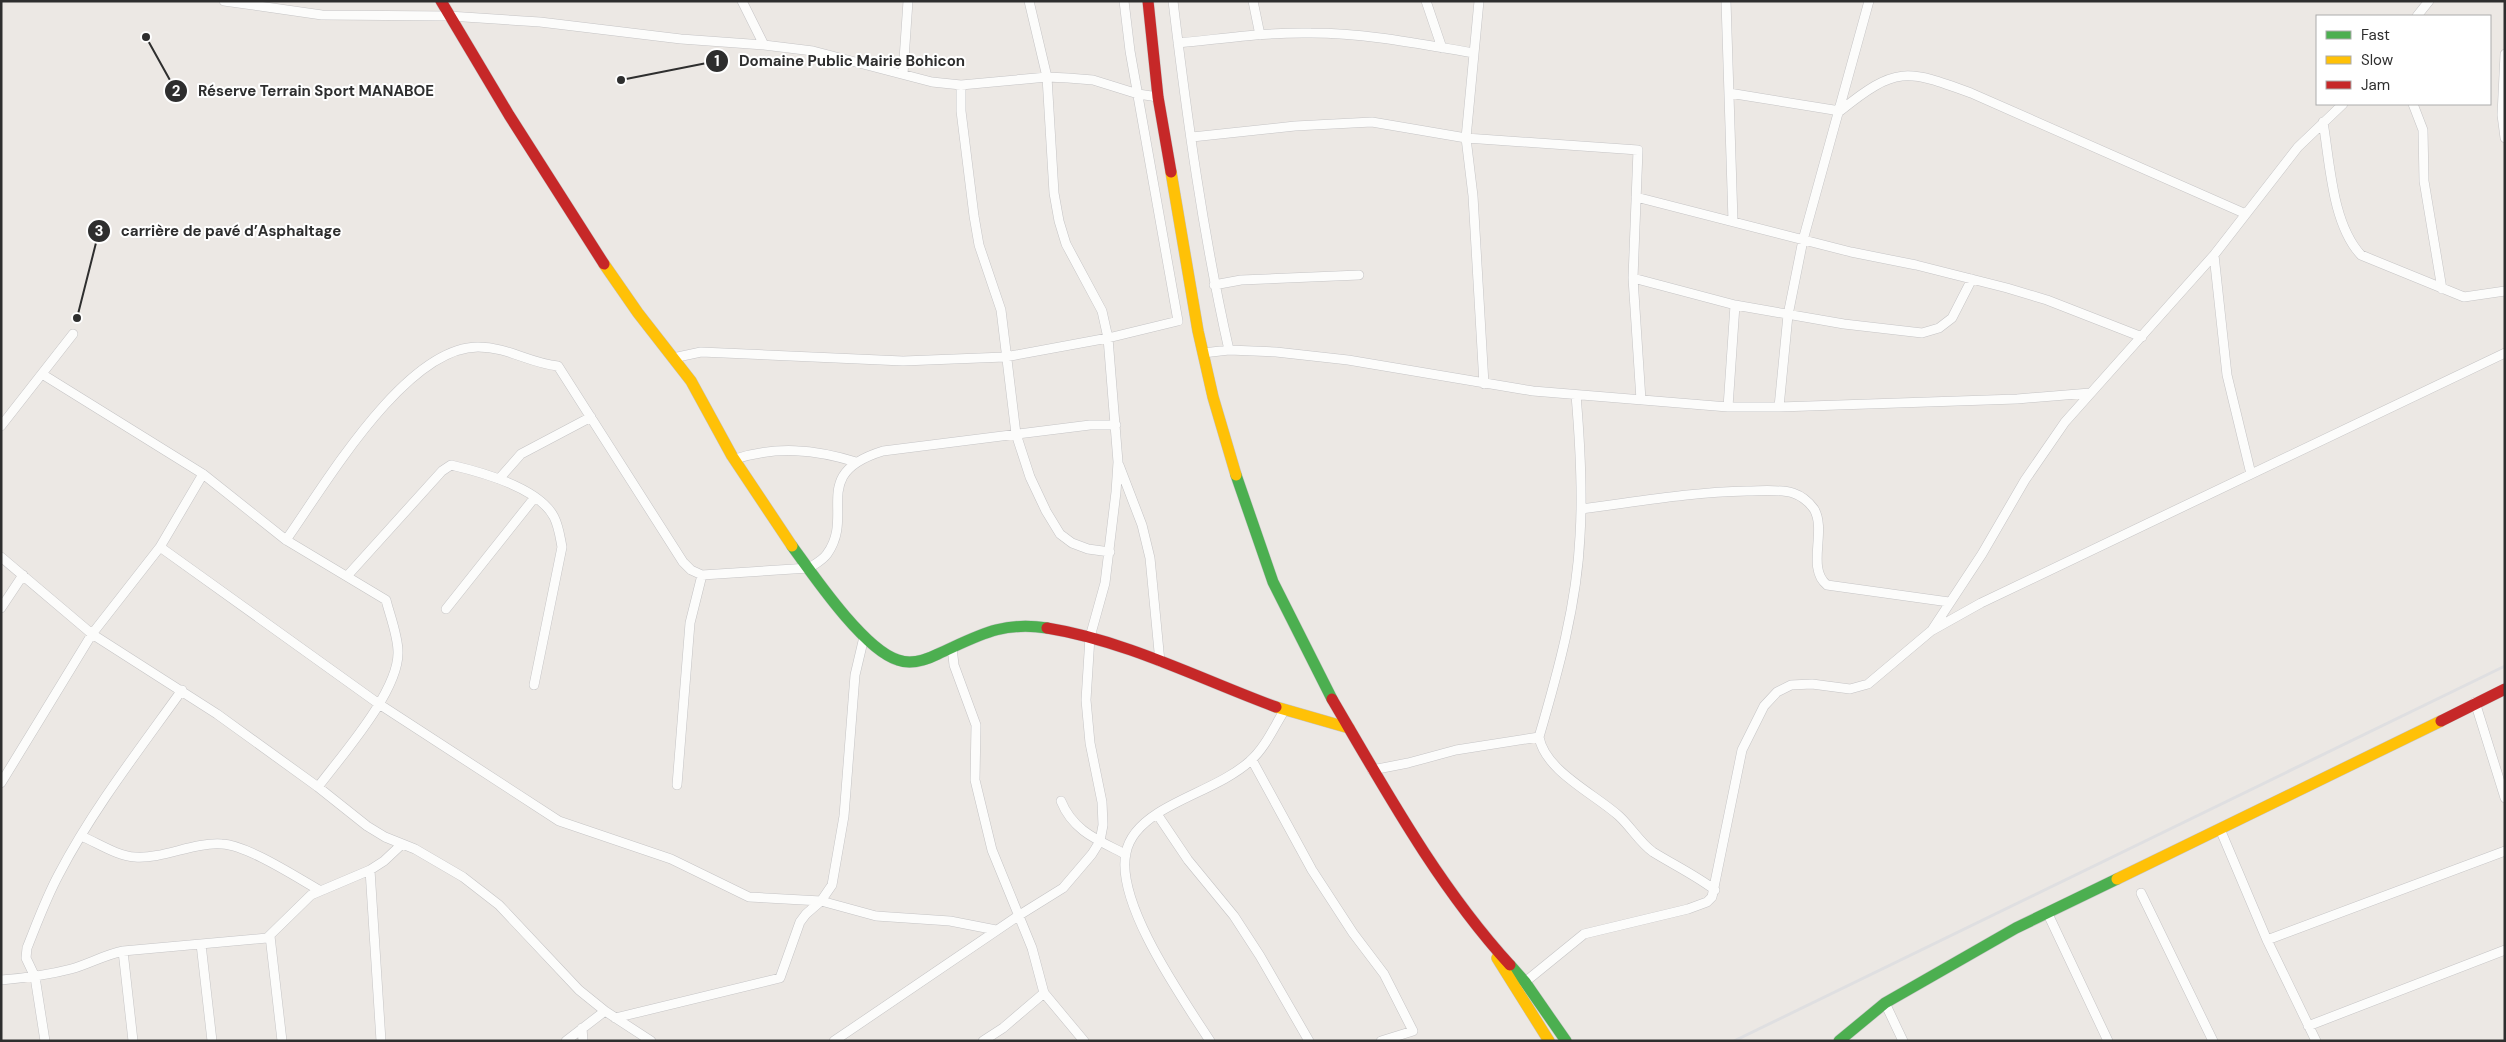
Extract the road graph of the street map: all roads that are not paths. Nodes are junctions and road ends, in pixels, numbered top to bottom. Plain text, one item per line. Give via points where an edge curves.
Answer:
1 (224, 1) edge
2 (441, 1) edge
3 (742, 1) edge
4 (908, 1) edge
5 (1029, 1) edge
6 (1124, 1) edge
7 (1148, 1) edge
8 (1173, 1) edge
9 (1253, 1) edge
10 (1426, 1) edge
11 (1479, 1) edge
12 (1726, 1) edge
13 (1869, 1) edge
14 (2429, 1) edge
15 (2418, 15) edge
16 (449, 16) junction
17 (1260, 35) junction
18 (1178, 43) junction
19 (764, 45) junction
20 (1442, 48) junction
21 (1474, 53) junction
22 (2505, 54) edge
23 (903, 74) junction
24 (1047, 77) junction
25 (960, 85) junction
26 (1729, 93) junction
27 (1138, 94) junction
28 (1158, 97) junction
29 (2342, 105) edge
30 (2413, 105) edge
31 (1840, 111) junction
32 (2323, 122) junction
33 (1192, 137) junction
34 (1466, 138) junction
35 (2505, 138) edge
36 (1636, 197) junction
37 (2246, 214) junction
38 (1733, 221) junction
39 (1803, 240) junction
40 (2214, 254) junction
41 (1359, 275) dead end
42 (1633, 278) junction
43 (1972, 279) junction
44 (1214, 285) junction
45 (2442, 289) junction
46 (2505, 291) edge
47 (1735, 306) junction
48 (1788, 315) junction
49 (73, 334) dead end
50 (2142, 337) junction
51 (1108, 338) junction
52 (1229, 350) junction
53 (1203, 353) junction
54 (2505, 354) edge
55 (1005, 357) junction
56 (673, 358) junction
57 (42, 374) junction
58 (1484, 384) junction
59 (2090, 393) junction
60 (1576, 395) junction
61 (1641, 400) junction
62 (1728, 407) junction
63 (1779, 407) junction
64 (591, 417) junction
65 (1116, 425) junction
66 (1, 426) edge
67 (1016, 434) junction
68 (735, 459) junction
69 (856, 462) junction
70 (1118, 462) junction
71 (203, 474) junction
72 (2251, 474) junction
73 (499, 479) junction
74 (534, 497) junction
75 (1581, 509) junction
76 (286, 540) junction
77 (160, 548) junction
78 (1110, 552) junction
79 (1, 557) edge
80 (809, 568) junction
81 (23, 575) junction
82 (702, 575) junction
83 (348, 576) junction
84 (1949, 602) junction
85 (1, 608) edge
86 (446, 609) dead end
87 (1932, 631) junction
88 (92, 634) junction
89 (1090, 637) junction
90 (864, 638) junction
91 (952, 648) junction
92 (1160, 662) junction
93 (534, 685) dead end
94 (2505, 688) edge
95 (182, 690) junction
96 (2475, 702) junction
97 (379, 704) junction
98 (1284, 711) junction
99 (1349, 728) junction
100 (1539, 737) junction
101 (1252, 760) junction
102 (1372, 770) junction
103 (1, 783) edge
104 (677, 785) dead end
105 (318, 787) junction
106 (2505, 798) edge
107 (1061, 801) dead end
108 (1157, 814) junction
109 (2220, 829) junction
110 (82, 836) junction
111 (1100, 840) junction
112 (400, 845) junction
113 (2505, 851) edge
114 (1125, 854) junction
115 (370, 870) junction
116 (319, 890) junction
117 (1715, 890) junction
118 (2141, 892) dead end
119 (821, 901) junction
120 (2047, 912) junction
121 (1018, 916) junction
122 (996, 930) junction
123 (270, 936) junction
124 (1486, 940) junction
125 (2267, 940) junction
126 (201, 944) junction
127 (2505, 950) edge
128 (123, 951) junction
129 (35, 976) junction
130 (1, 980) edge
131 (1525, 982) junction
132 (1044, 993) junction
133 (1885, 1003) junction
134 (605, 1011) junction
135 (615, 1018) junction
136 (2308, 1026) junction
137 (582, 1028) junction
138 (45, 1041) edge
139 (133, 1041) edge
140 (212, 1041) edge
141 (282, 1041) edge
142 (381, 1041) edge
143 (566, 1041) edge
144 (583, 1041) edge
145 (651, 1041) edge
146 (834, 1041) edge
147 (983, 1041) edge
148 (1084, 1041) edge
149 (1210, 1041) edge
150 (1309, 1041) edge
151 (1381, 1041) edge
152 (1549, 1041) edge
153 (1566, 1041) edge
154 (1839, 1041) edge
155 (1903, 1041) edge
156 (2108, 1041) edge
157 (2213, 1041) edge
158 (2316, 1041) edge

1 - 16 street via 322,15
2 - 16 main road
3 - 19 street
4 - 23 street
5 - 24 street
6 - 27 street
7 - 28 main road
8 - 18 street
9 - 17 street
10 - 20 street
11 - 21 street
12 - 26 street
13 - 31 street
14 - 15 street
16 - 19 street
16 - 56 main road via 535,158 630,303
17 - 18 street
17 - 20 street via 1349,35
18 - 33 street
19 - 23 street via 813,51
20 - 21 street
21 - 34 street
22 - 35 street via 2502,84
23 - 25 street
24 - 25 street
24 - 27 street via 1093,80
24 - 51 street via 1058,221 1066,244 1102,311
25 - 55 street via 974,216 979,245 1001,310
26 - 31 street
26 - 38 street
27 - 28 street
27 - 51 street via 1178,321
28 - 53 main road
29 - 32 street
30 - 45 street via 2423,130 2424,181
31 - 37 street via 1882,81 1904,74 1934,79
31 - 39 street
32 - 37 street via 2298,147
32 - 45 street via 2332,179 2350,244 2361,255
33 - 34 street via 1339,122 1372,122
33 - 44 street
34 - 36 street via 1638,150
34 - 58 street via 1473,196
36 - 38 street
36 - 42 street
37 - 40 street
38 - 39 street
39 - 43 street
39 - 48 street
40 - 50 street
40 - 72 street via 2226,375
41 - 44 street via 1242,280
42 - 47 street
42 - 61 street
43 - 48 street via 1952,318 1939,328 1922,334
43 - 50 street via 2047,300
44 - 52 street
45 - 46 street via 2464,296
47 - 48 street
47 - 62 street
48 - 63 street
49 - 57 street
50 - 59 street
51 - 55 street
51 - 65 street
52 - 53 street
52 - 58 street via 1348,360
53 - 99 main road via 1237,477 1273,582
54 - 72 street
55 - 56 street via 903,361 701,352
55 - 67 street
56 - 68 main road via 701,396
57 - 66 street
57 - 71 street
58 - 60 street
59 - 63 street via 2017,399
59 - 84 street via 2065,422 2025,480 1982,554
60 - 61 street
60 - 75 street
61 - 62 street
62 - 63 street
64 - 73 street via 521,454
64 - 76 street via 558,366 497,348 458,350 418,372 374,416
64 - 82 street via 683,562
65 - 67 street
65 - 70 street
67 - 69 street via 883,451
67 - 78 street via 1030,477 1060,534 1088,549
68 - 69 street via 775,450 801,450 829,453
68 - 80 main road
69 - 80 street via 840,483 832,546
70 - 78 street
70 - 92 street via 1142,526 1150,558
71 - 76 street
71 - 77 street
72 - 87 street via 1981,603
73 - 74 street
73 - 83 street via 457,466 446,468
74 - 86 street
74 - 93 street via 554,515 562,548
75 - 84 street via 1713,492 1793,493 1811,504 1817,514 1818,572 1827,585
75 - 100 street via 1566,635
76 - 83 street
77 - 88 street
77 - 97 street
78 - 89 street
79 - 81 street
80 - 82 street
80 - 90 main road
81 - 85 street
81 - 88 street
82 - 104 street via 690,623
83 - 97 street via 386,600 398,652 390,685
84 - 87 street
87 - 117 street via 1868,684 1850,689 1791,685 1777,692 1764,706 1742,750
88 - 95 street
88 - 103 street
89 - 91 main road via 1029,626 1000,628
89 - 92 main road
89 - 111 street via 1086,700 1103,813
90 - 91 main road via 896,660 909,662
90 - 119 street via 855,675 844,816 832,885
91 - 121 street via 954,665 976,725 975,780 980,811
92 - 98 main road
94 - 96 main road
95 - 105 street
95 - 110 street
96 - 106 street
96 - 109 main road
97 - 105 street
97 - 119 street via 559,821 671,859 749,897
98 - 99 main road
98 - 101 street
99 - 102 main road
100 - 102 street via 1456,750
100 - 117 street via 1544,754 1550,761 1619,816 1652,851
101 - 108 street via 1240,770
101 - 151 street via 1312,870 1384,974 1413,1031
102 - 124 main road via 1452,894
105 - 112 street via 368,826
107 - 111 street via 1073,823
108 - 114 street via 1134,835
108 - 150 street via 1188,860 1234,916
109 - 120 main road
109 - 125 street
110 - 116 street via 133,857 210,845 235,847
110 - 129 street via 59,874 27,948 26,958
111 - 114 street
111 - 121 street via 1063,888
112 - 115 street
112 - 134 street via 439,862 499,906 579,990
113 - 125 street
114 - 149 street via 1129,891 1143,930
115 - 116 street
115 - 142 street
116 - 123 street via 302,902
117 - 131 street via 1703,904 1584,934
118 - 157 street
119 - 122 street via 876,916 950,921
119 - 135 street via 800,922 780,978
120 - 133 main road via 1940,969
120 - 156 street
121 - 122 street
121 - 132 street via 1032,948
122 - 146 street
123 - 126 street
123 - 141 street
124 - 131 main road
124 - 152 main road
125 - 136 street
126 - 128 street
126 - 140 street
127 - 136 street
128 - 129 street
128 - 139 street
129 - 130 street
129 - 138 street
131 - 153 main road
132 - 147 street via 1004,1028
132 - 148 street
133 - 154 main road
133 - 155 street
134 - 135 street
134 - 137 street
135 - 145 street
136 - 158 street
137 - 143 street
137 - 144 street

